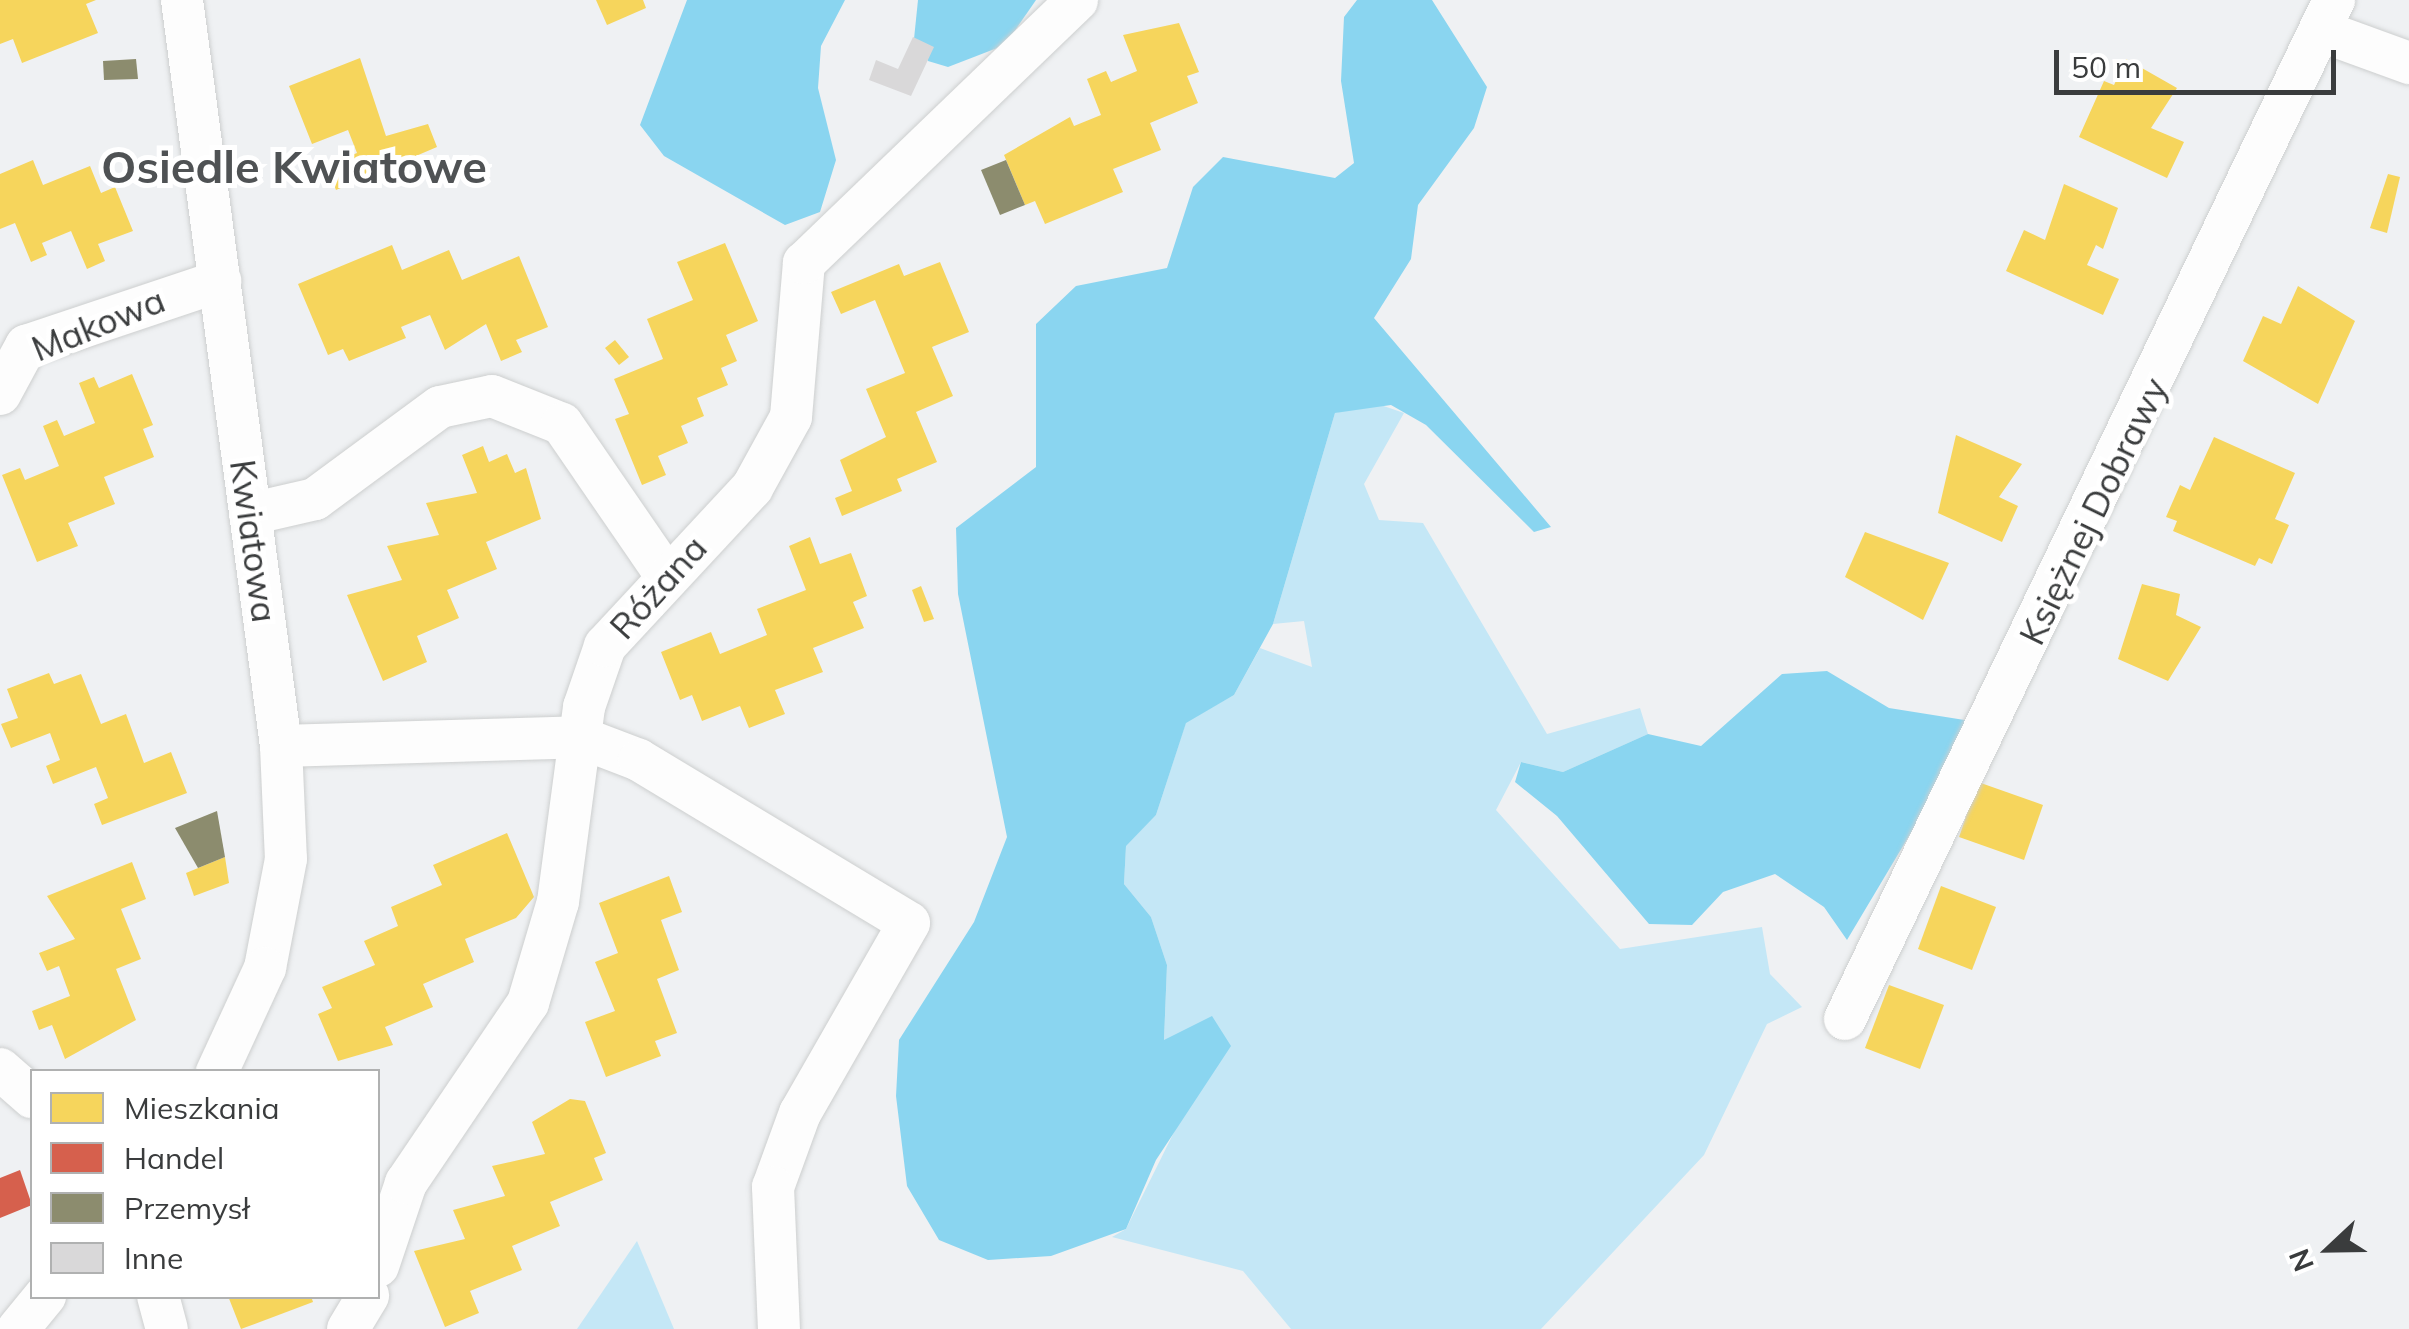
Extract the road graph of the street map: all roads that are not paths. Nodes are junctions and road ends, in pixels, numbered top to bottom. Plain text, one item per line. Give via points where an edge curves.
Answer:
1 (182, 0) edge
2 (1077, 0) edge
3 (2328, 16) edge
4 (2409, 62) edge
5 (220, 280) junction
6 (0, 394) edge
7 (250, 514) junction
8 (665, 574) junction
9 (579, 737) junction
10 (281, 746) junction
11 (1845, 1019) dead end
12 (0, 1069) edge
13 (219, 1069) edge
14 (30, 1095) edge
15 (380, 1260) edge
16 (43, 1299) edge
17 (159, 1299) edge
18 (366, 1299) edge
19 (18, 1329) edge
20 (167, 1329) edge
21 (348, 1329) edge
22 (780, 1329) edge

1 - 5 street, Kwiatowa
2 - 8 street, Różana via 816,246 800,277 798,377 773,458
3 - 4 street
3 - 11 street, Księżnej Dobrawy
5 - 6 street, Makowa via 26,346
5 - 7 street, Kwiatowa
7 - 8 street via 316,500 440,407 492,396 562,424
7 - 10 street, Kwiatowa
8 - 9 street, Różana via 605,646
9 - 10 street
9 - 15 street, Różana via 558,902 528,1003 406,1183
9 - 22 street via 640,760 909,922 800,1113 773,1186
10 - 13 street, Kwiatowa via 278,915 244,1023
12 - 14 street
16 - 19 street
17 - 20 street
18 - 21 street

